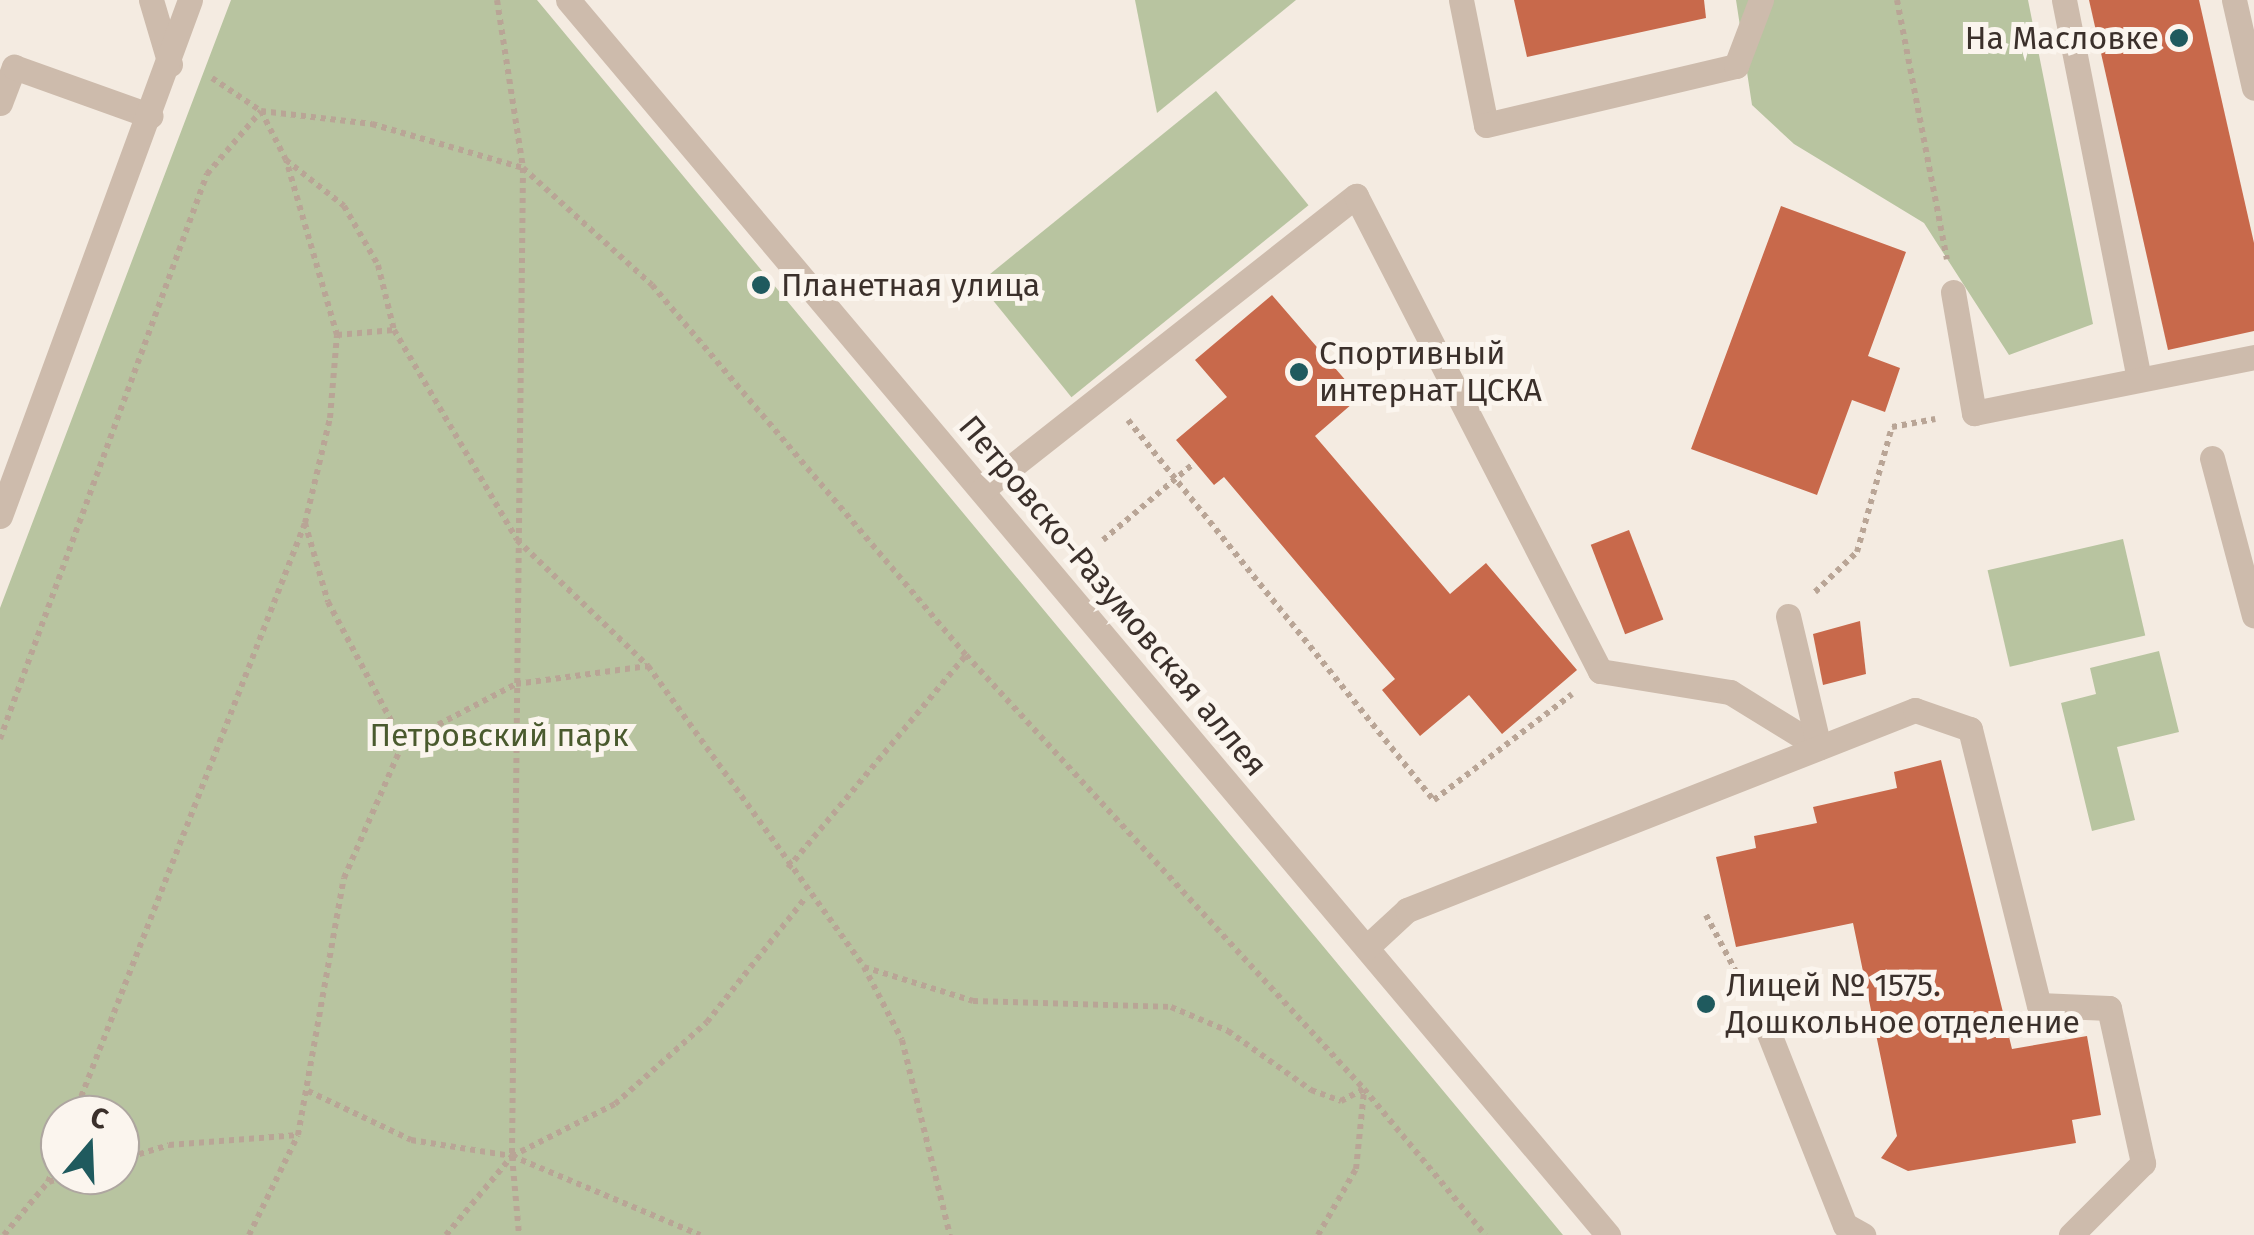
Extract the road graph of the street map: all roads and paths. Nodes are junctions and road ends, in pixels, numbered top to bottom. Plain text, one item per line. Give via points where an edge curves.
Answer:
1 (151, 0) edge
2 (190, 0) edge
3 (497, 0) edge
4 (568, 0) edge
5 (1461, 0) edge
6 (1761, 0) edge
7 (1897, 0) edge
8 (2064, 0) edge
9 (2234, 0) edge
10 (170, 64) junction
11 (212, 78) dead end
12 (2254, 88) edge
13 (0, 104) edge
14 (262, 111) junction
15 (152, 116) junction
16 (286, 160) junction
17 (523, 168) junction
18 (1953, 292) joint
19 (394, 330) junction
20 (337, 335) junction
21 (2254, 356) edge
22 (2139, 379) junction
23 (1105, 392) junction
24 (1974, 413) junction
25 (2212, 458) dead end
26 (1194, 463) dead end
27 (1175, 479) junction
28 (982, 490) junction
29 (0, 516) edge
30 (306, 523) junction
31 (517, 540) junction
32 (1103, 540) dead end
33 (1788, 616) joint
34 (2254, 616) edge
35 (966, 655) junction
36 (648, 666) junction
37 (1600, 672) junction
38 (516, 684) junction
39 (0, 740) edge
40 (403, 743) junction
41 (1820, 747) junction
42 (788, 868) junction
43 (806, 898) junction
44 (1706, 916) dead end
45 (1367, 947) junction
46 (864, 967) junction
47 (1768, 1031) joint
48 (1364, 1090) junction
49 (308, 1091) junction
50 (82, 1095) edge
51 (298, 1135) junction
52 (140, 1154) edge
53 (512, 1156) junction
54 (40, 1192) edge
55 (4, 1235) edge
56 (249, 1235) edge
57 (446, 1235) edge
58 (519, 1235) edge
59 (700, 1235) edge
60 (950, 1235) edge
61 (1318, 1235) edge
62 (1485, 1235) edge
63 (1608, 1235) edge
64 (1863, 1235) edge
65 (2071, 1235) edge

1 - 10 street
2 - 10 street
3 - 17 path
4 - 28 street, Петровско-Разумовская аллея
5 - 6 street via 1486,125 1736,66
7 - 18 path
8 - 22 street
9 - 12 street
10 - 15 street
11 - 14 path
13 - 15 street via 14,67
14 - 16 path
14 - 17 path via 372,124
14 - 39 path via 207,174
15 - 29 street
16 - 19 path via 344,206 378,265
16 - 20 path
17 - 31 path
17 - 35 path via 652,285
18 - 24 street
19 - 20 path
19 - 31 path
20 - 30 path
21 - 22 street
22 - 24 street
23 - 27 path
23 - 28 street
23 - 37 street via 1356,196
24 - 33 path via 1892,427 1858,552
25 - 34 street
26 - 27 path
27 - 32 path
27 - 37 path via 1434,800
28 - 45 street, Петровско-Разумовская аллея
30 - 40 path via 328,602
30 - 50 path
31 - 36 path
31 - 38 path
33 - 41 street
35 - 42 path
35 - 48 path
36 - 38 path
36 - 42 path
37 - 41 street via 1730,692
38 - 40 path
38 - 53 path
40 - 49 path via 344,878
41 - 45 street via 1407,910
41 - 65 street via 1914,710 1970,729 2040,1005 2110,1008 2143,1162
42 - 43 path
43 - 46 path
43 - 53 path via 707,1022 615,1104
44 - 47 path
45 - 63 street, Петровско-Разумовская аллея
46 - 48 path via 973,1001 1171,1007 1228,1031 1310,1090 1341,1100
46 - 60 path via 902,1040
47 - 64 street via 1846,1226
48 - 61 path via 1356,1169
48 - 62 path
49 - 51 path
49 - 53 path via 411,1140
51 - 52 path via 170,1145
51 - 56 path
53 - 57 path
53 - 58 path
53 - 59 path
54 - 55 path

